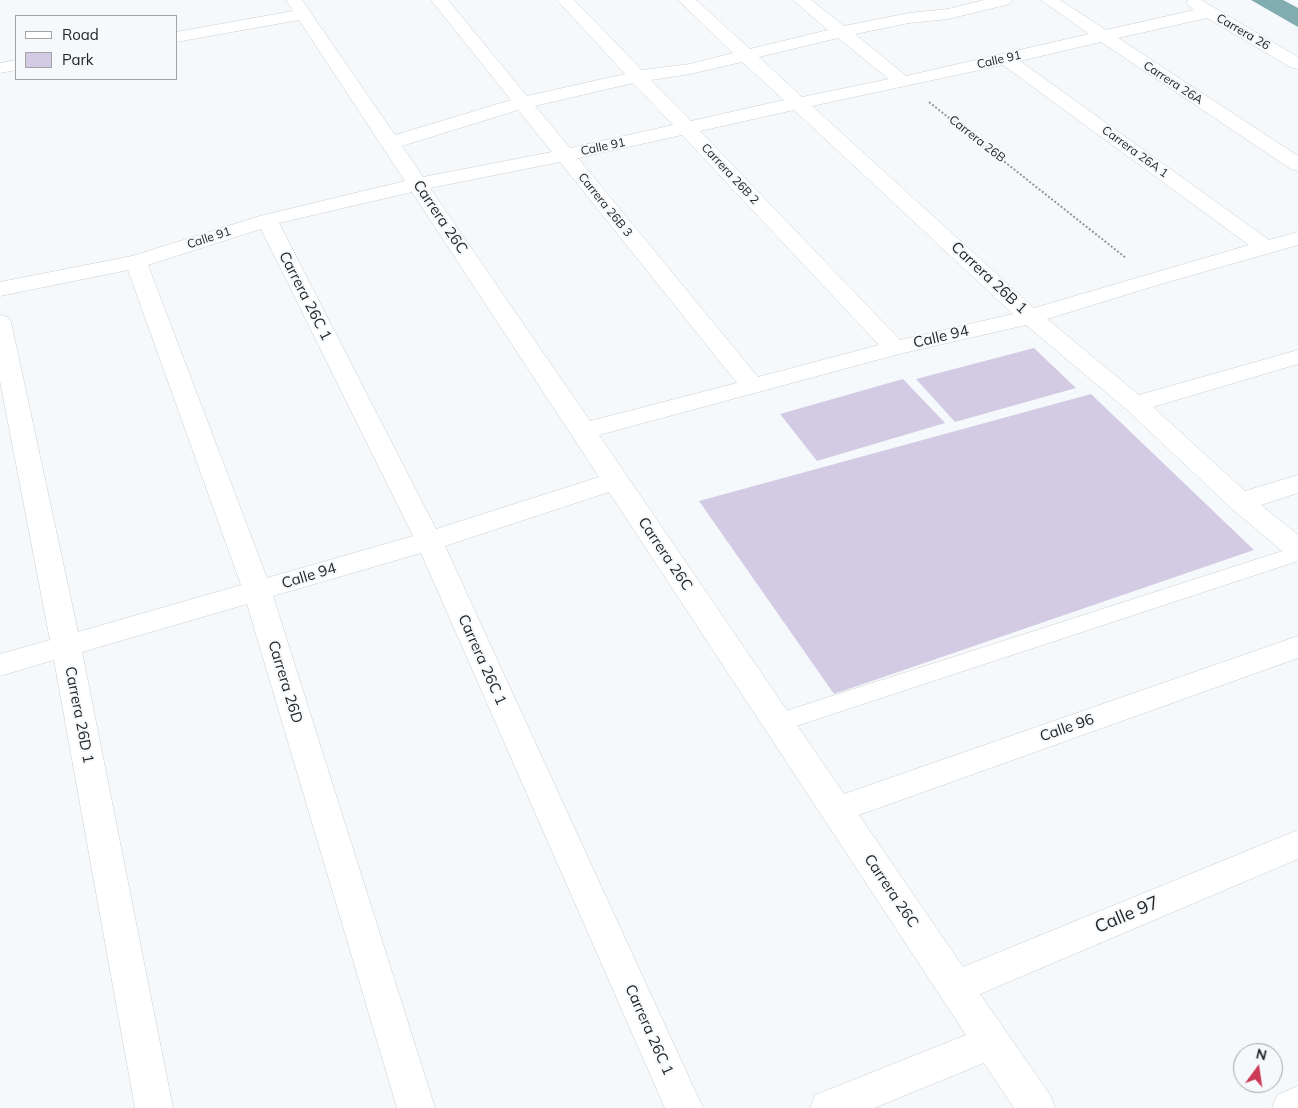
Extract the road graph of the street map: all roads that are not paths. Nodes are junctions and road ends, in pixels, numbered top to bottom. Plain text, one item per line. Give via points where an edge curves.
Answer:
1 (439, 0) edge
2 (565, 0) edge
3 (686, 0) edge
4 (801, 0) edge
5 (928, 0) edge
6 (1004, 0) edge
7 (1049, 0) edge
8 (1188, 0) edge
9 (299, 7) edge
10 (1208, 12) junction
11 (948, 14) junction
12 (840, 32) junction
13 (178, 37) edge
14 (1103, 37) junction
15 (746, 55) junction
16 (1005, 58) junction
17 (1298, 64) edge
18 (15, 65) edge
19 (0, 68) edge
20 (638, 76) junction
21 (903, 82) junction
22 (798, 102) junction
23 (522, 103) junction
24 (687, 128) junction
25 (390, 143) junction
26 (565, 155) junction
27 (1298, 165) edge
28 (418, 184) junction
29 (267, 220) junction
30 (1298, 238) edge
31 (1265, 246) junction
32 (136, 262) junction
33 (0, 289) edge
34 (1030, 317) junction
35 (0, 322) edge
36 (895, 348) junction
37 (1298, 357) edge
38 (753, 387) junction
39 (1135, 404) junction
40 (583, 431) junction
41 (616, 481) junction
42 (1298, 484) edge
43 (1240, 502) junction
44 (428, 541) junction
45 (1298, 551) edge
46 (258, 592) junction
47 (66, 646) junction
48 (1298, 647) edge
49 (0, 666) edge
50 (778, 723) junction
51 (836, 810) junction
52 (1298, 844) edge
53 (956, 987) junction
54 (992, 1042) junction
55 (1298, 1105) edge
56 (154, 1108) edge
57 (416, 1108) edge
58 (684, 1108) edge
59 (829, 1108) edge
60 (1036, 1108) edge
61 (1291, 1108) edge

1 - 23 street, Carrera 26B 3
2 - 20 street, Carrera 26B 2
3 - 15 street, Carrera 26B 1
4 - 12 street
5 - 11 street
6 - 11 street
7 - 14 street, Carrera 26A
8 - 10 street, Carrera 26
9 - 13 street
9 - 25 street, Carrera 26C
10 - 14 street, Calle 91
10 - 17 street, Carrera 26
11 - 12 street via 908,18
12 - 15 street
12 - 21 street
14 - 16 street, Calle 91
14 - 27 street, Carrera 26A
15 - 20 street via 690,69
15 - 22 street, Carrera 26B 1
16 - 21 street, Calle 91
16 - 31 street, Carrera 26A 1
18 - 19 street
20 - 23 street
20 - 24 street, Carrera 26B 2
21 - 22 street, Calle 91
22 - 24 street, Calle 91
22 - 34 street, Carrera 26B 1
23 - 25 street
23 - 26 street, Carrera 26B 3
24 - 26 street, Calle 91
24 - 36 street, Carrera 26B 2
25 - 28 street, Carrera 26C
26 - 28 street, Calle 91
26 - 38 street, Carrera 26B 3
28 - 29 street, Calle 91
28 - 40 street, Carrera 26C
29 - 32 street, Calle 91
29 - 44 street, Carrera 26C 1
30 - 31 street, Calle 94
31 - 34 street, Calle 94
32 - 33 street, Calle 91
32 - 46 street, Carrera 26D
34 - 36 street, Calle 94
34 - 39 street, Carrera 26B 1
35 - 47 street, Carrera 26D 1
36 - 38 street, Calle 94
37 - 39 street
38 - 40 street, Calle 94
39 - 43 street, Carrera 26B 1
40 - 41 street, Carrera 26C
41 - 44 street, Calle 94
41 - 50 street, Carrera 26C
42 - 43 street
43 - 45 street, Carrera 26B 1
44 - 46 street, Calle 94
44 - 58 street, Carrera 26C 1
45 - 50 lane
46 - 47 street, Calle 94
46 - 57 street, Carrera 26D
47 - 49 street, Calle 94
47 - 56 street, Carrera 26D 1
48 - 51 street, Calle 96
50 - 51 street, Carrera 26C
51 - 53 street, Carrera 26C
52 - 53 street, Calle 97
53 - 54 street, Carrera 26C
54 - 59 street
54 - 60 street, Carrera 26C
55 - 61 street

